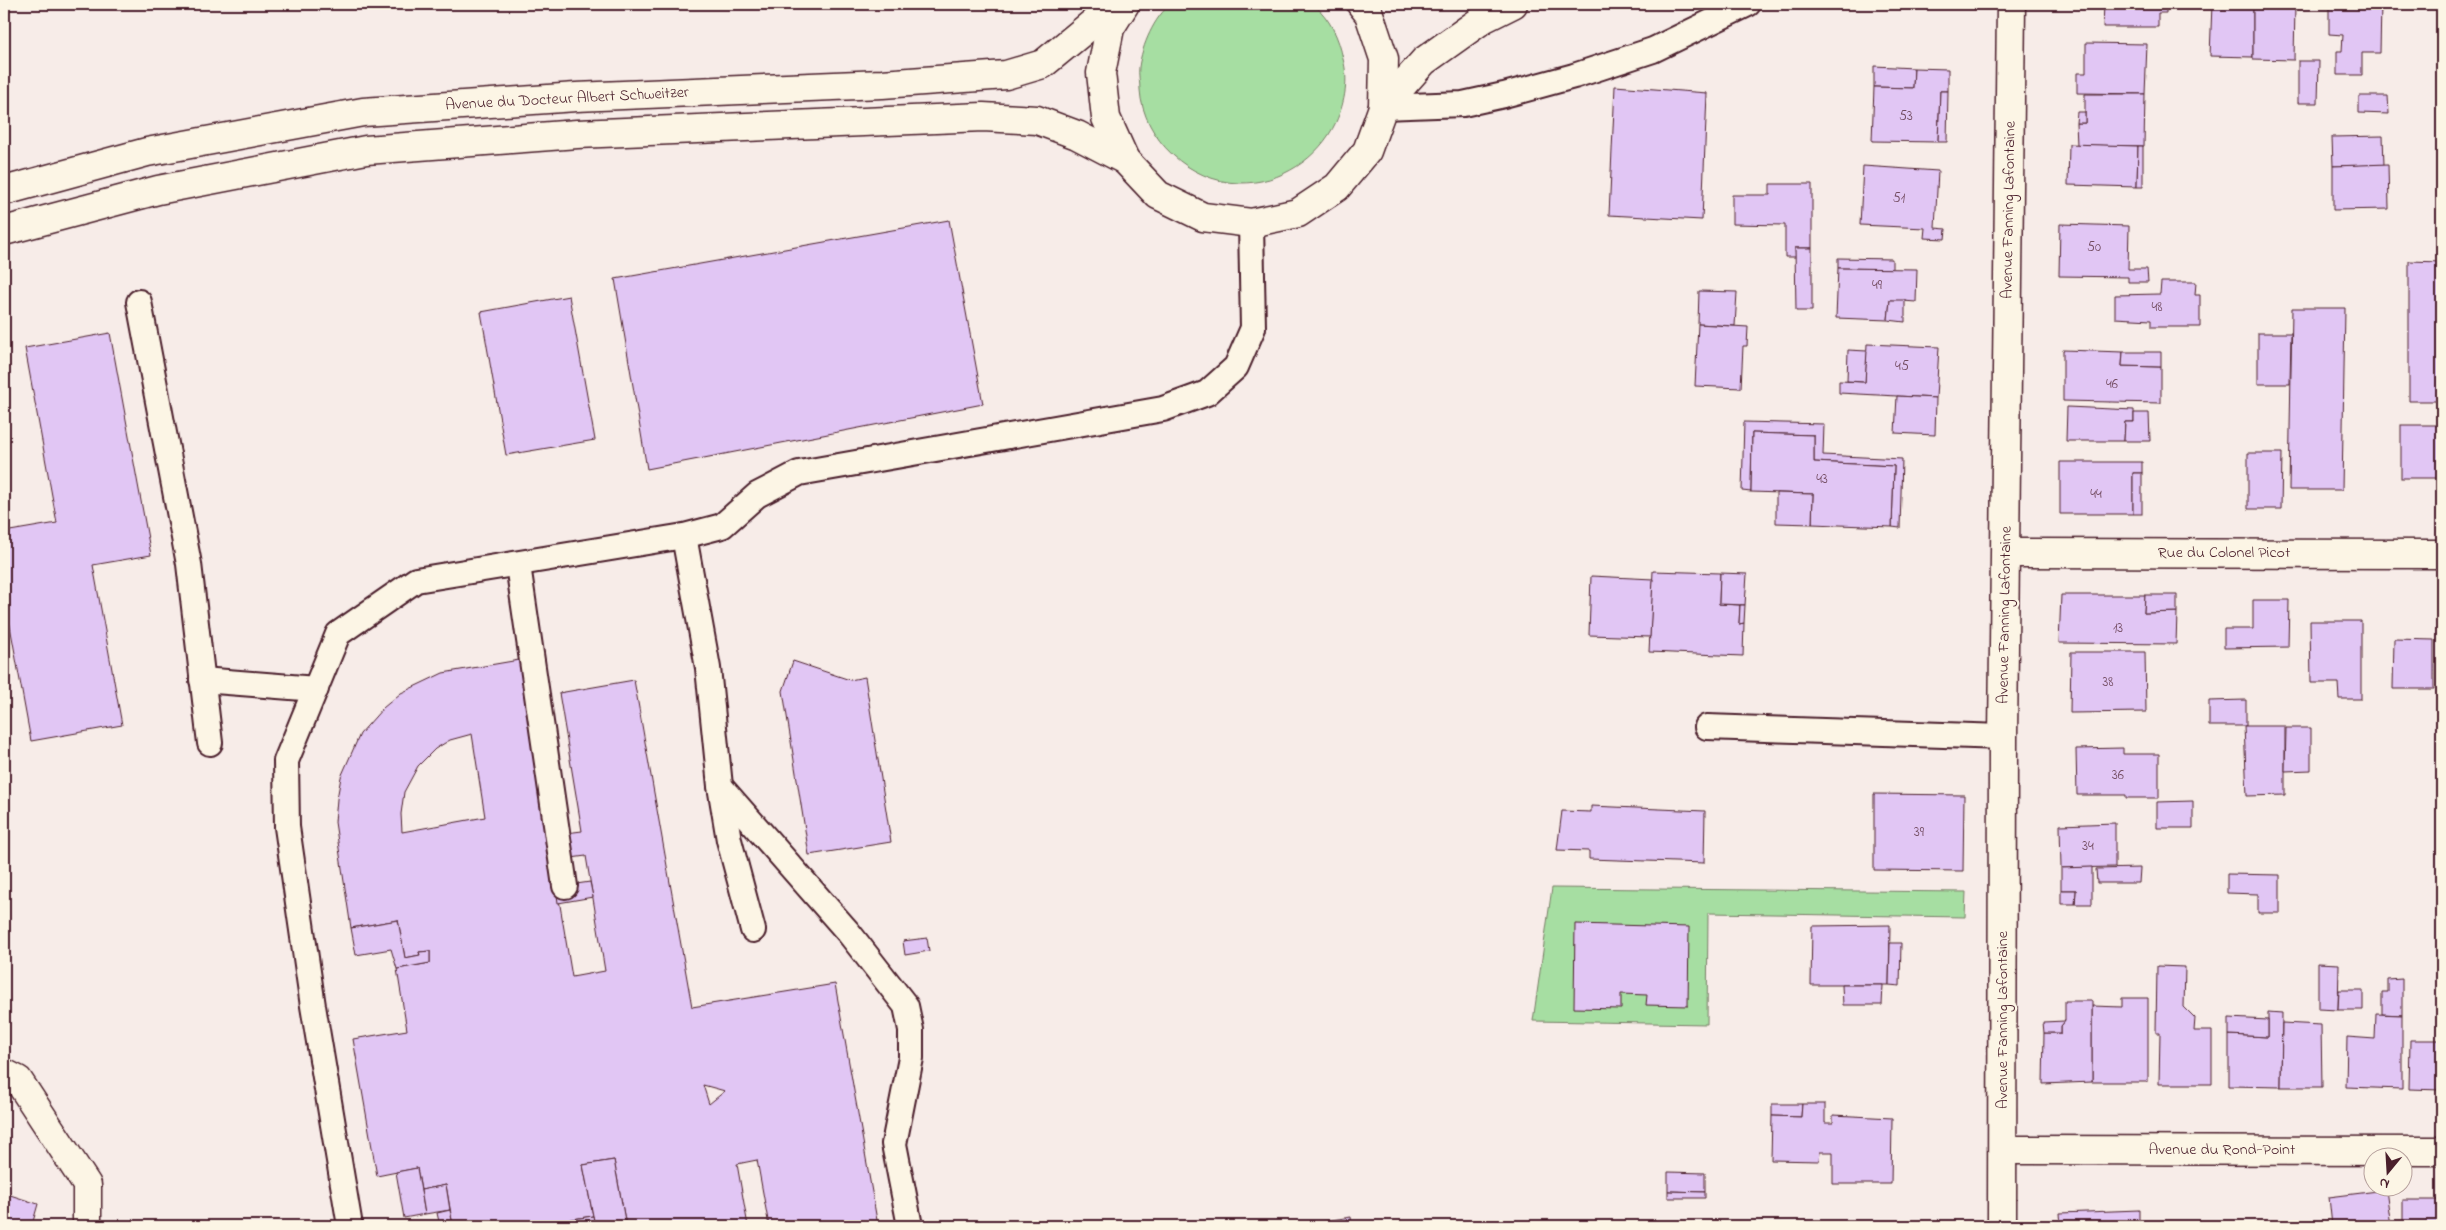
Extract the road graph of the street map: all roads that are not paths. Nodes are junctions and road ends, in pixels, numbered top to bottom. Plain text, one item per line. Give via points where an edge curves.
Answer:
1 (1116, 4) edge
2 (1125, 4) edge
3 (1361, 4) edge
4 (1513, 4) edge
5 (1748, 4) edge
6 (2011, 4) edge
7 (1383, 107) junction
8 (1125, 160) junction
9 (4, 191) edge
10 (1251, 222) junction
11 (4, 231) edge
12 (140, 302) dead end
13 (684, 536) junction
14 (2006, 553) junction
15 (2442, 554) edge
16 (518, 565) junction
17 (202, 680) junction
18 (316, 689) junction
19 (1707, 727) dead end
20 (2003, 737) junction
21 (210, 743) dead end
22 (720, 786) junction
23 (565, 886) dead end
24 (753, 930) dead end
25 (4, 1073) edge
26 (2003, 1150) junction
27 (2442, 1151) edge
28 (87, 1226) edge
29 (350, 1226) edge
30 (910, 1226) edge
31 (2002, 1226) edge

1 - 9 main road, Avenue du Docteur Albert Schweitzer via 1043,64 1006,75 882,84 576,97 363,112 147,152
2 - 8 main road via 1110,28 1101,73 1106,118
3 - 7 main road via 1369,14 1384,59
4 - 7 main road via 1483,19 1424,60
5 - 7 lane via 1653,50 1565,78 1463,104
6 - 14 main road, Avenue Fanning Lafontaine
7 - 10 main road via 1367,151 1337,187 1298,213
8 - 10 main road via 1158,195 1202,217
8 - 11 main road via 1077,135 1037,120 983,117 577,134 366,150 158,190
10 - 13 lane via 1253,328 1236,368 1207,394 1163,409 799,473 757,495 722,526
12 - 17 lane via 189,564
13 - 16 lane
13 - 22 lane via 708,668
14 - 15 main road, Rue du Colonel Picot
14 - 20 main road, Avenue Fanning Lafontaine
16 - 18 lane via 416,580 338,634
16 - 23 lane
17 - 18 lane
17 - 21 lane
18 - 29 lane via 286,761 287,827
19 - 20 lane
20 - 26 main road, Avenue Fanning Lafontaine
22 - 24 lane via 729,840
22 - 30 lane via 849,933 906,1006 911,1030 911,1058 894,1144
25 - 28 main road via 18,1080 86,1185
26 - 27 main road, Avenue du Rond-Point
26 - 31 main road, Avenue Fanning Lafontaine

